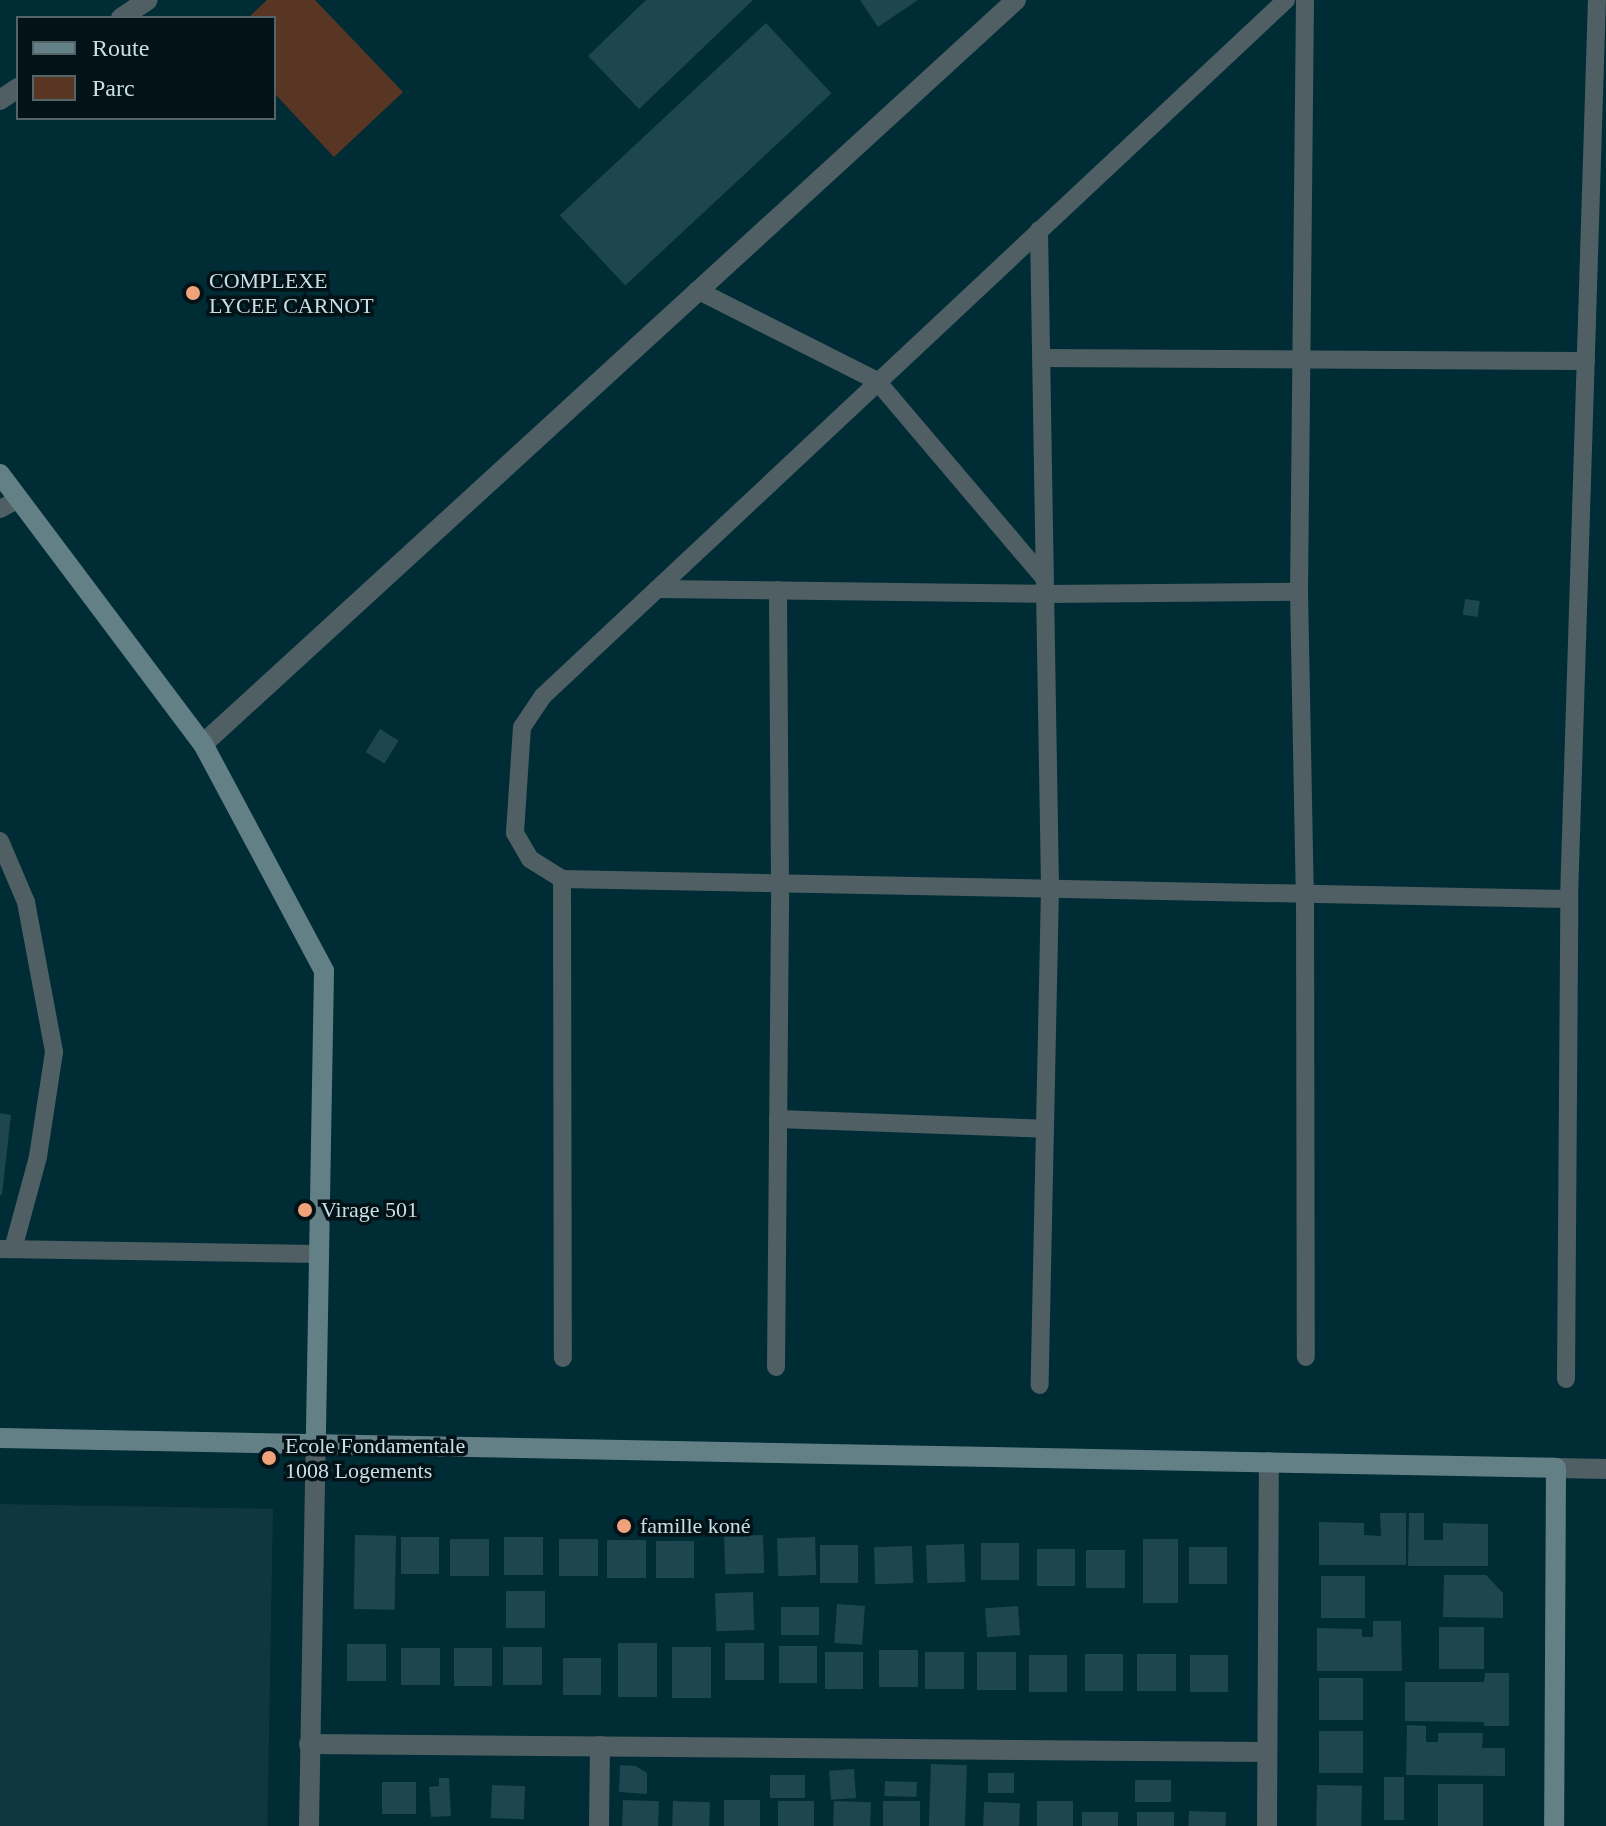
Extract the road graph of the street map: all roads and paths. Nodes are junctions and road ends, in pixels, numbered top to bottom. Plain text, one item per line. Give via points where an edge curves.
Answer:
1 (148, 0) edge
2 (1016, 0) edge
3 (1286, 0) edge
4 (1305, 0) edge
5 (1597, 0) edge
6 (124, 16) edge
7 (1039, 230) junction
8 (697, 290) junction
9 (1041, 358) junction
10 (1302, 358) junction
11 (1586, 361) junction
12 (877, 381) junction
13 (0, 474) edge
14 (19, 499) junction
15 (0, 509) edge
16 (1044, 586) junction
17 (657, 589) junction
18 (778, 590) junction
19 (1299, 592) junction
20 (203, 744) junction
21 (0, 841) edge
22 (562, 879) junction
23 (780, 883) junction
24 (1050, 888) junction
25 (1305, 893) junction
26 (1569, 899) junction
27 (778, 1119) junction
28 (1045, 1129) junction
29 (6, 1249) edge
30 (318, 1254) junction
31 (1306, 1357) dead end
32 (563, 1358) dead end
33 (776, 1367) dead end
34 (1566, 1379) dead end
35 (1040, 1385) dead end
36 (0, 1438) edge
37 (316, 1444) junction
38 (1269, 1462) junction
39 (1556, 1468) junction
40 (1606, 1469) edge
41 (309, 1744) junction
42 (600, 1746) junction
43 (1267, 1752) junction
44 (309, 1826) edge
45 (599, 1826) edge
46 (1267, 1826) edge
47 (1554, 1826) edge

1 - 6 street
2 - 8 street
3 - 7 lane
4 - 10 lane
5 - 11 lane
7 - 9 lane
7 - 12 lane
8 - 12 lane
8 - 20 street
9 - 10 lane
9 - 16 lane
10 - 11 lane
10 - 19 lane
11 - 26 lane
12 - 16 lane
12 - 17 lane
13 - 14 street
14 - 15 lane
14 - 20 street
16 - 18 lane
16 - 19 lane
16 - 24 lane
17 - 18 lane
17 - 22 lane via 543,696 522,727 515,833 530,859
18 - 23 lane
19 - 25 lane
20 - 30 street via 324,971
21 - 29 lane via 26,902 54,1052 38,1157
22 - 23 lane
22 - 32 lane
23 - 24 lane
23 - 27 lane
24 - 25 lane
24 - 28 lane
25 - 26 lane
25 - 31 lane
26 - 34 lane
27 - 28 lane
27 - 33 lane
28 - 35 lane
29 - 30 lane
30 - 37 street
36 - 37 street
37 - 38 street
37 - 41 street
38 - 39 street
38 - 43 street
39 - 40 street
39 - 47 street
41 - 42 street
41 - 44 street
42 - 43 street
42 - 45 street
43 - 46 street

